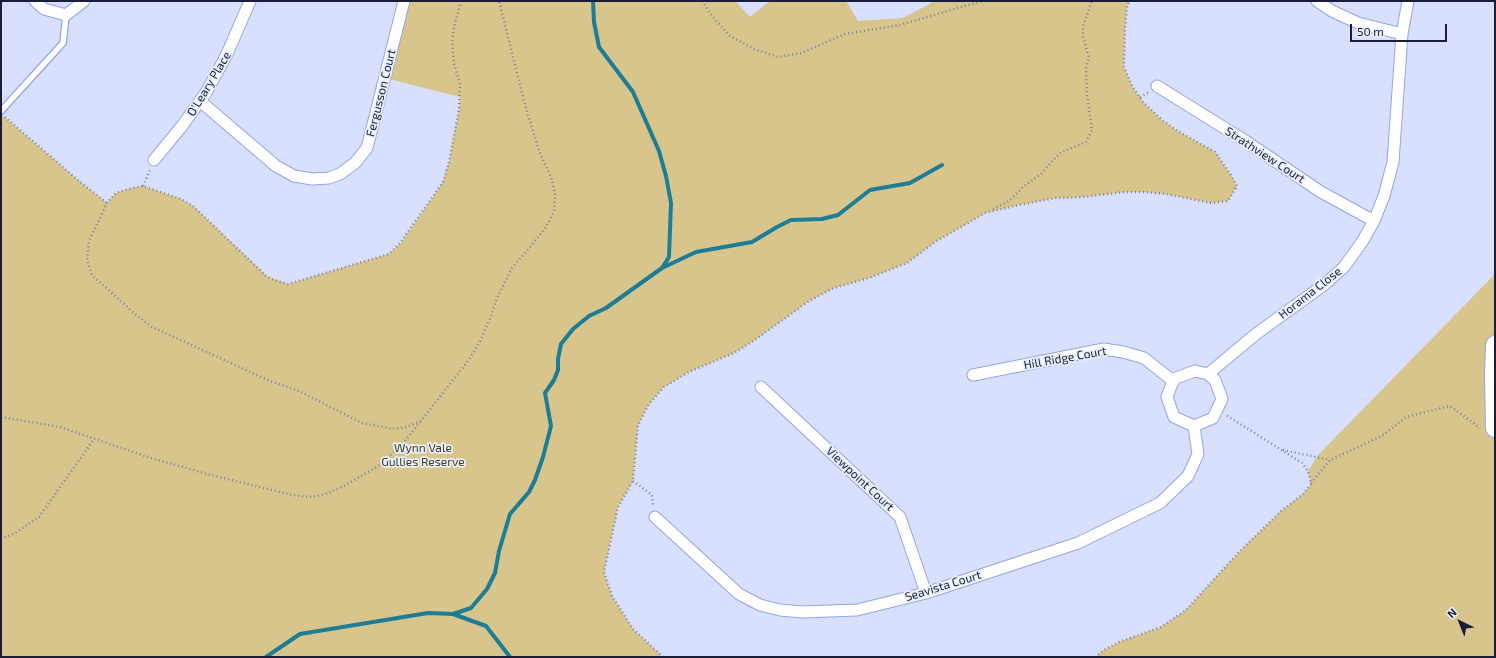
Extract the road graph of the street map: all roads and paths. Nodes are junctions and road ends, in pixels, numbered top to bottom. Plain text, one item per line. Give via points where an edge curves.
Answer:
1 (35, 1) edge
2 (84, 1) edge
3 (250, 1) edge
4 (404, 1) edge
5 (461, 1) edge
6 (500, 1) edge
7 (702, 1) edge
8 (982, 1) edge
9 (1092, 1) edge
10 (1130, 1) edge
11 (1317, 1) edge
12 (1408, 1) edge
13 (66, 15) junction
14 (1402, 34) junction
15 (1157, 86) dead end
16 (200, 101) junction
17 (1, 112) edge
18 (154, 160) joint
19 (143, 186) junction
20 (107, 203) junction
21 (989, 212) junction
22 (1374, 221) junction
23 (1495, 345) edge
24 (1208, 374) junction
25 (973, 375) dead end
26 (1173, 381) junction
27 (761, 387) dead end
28 (1217, 409) junction
29 (1, 417) edge
30 (421, 421) junction
31 (1194, 426) junction
32 (1490, 430) edge
33 (94, 439) junction
34 (1281, 450) junction
35 (1330, 460) junction
36 (633, 481) junction
37 (1311, 484) junction
38 (654, 517) joint
39 (1, 539) edge
40 (926, 593) junction
41 (663, 657) edge
42 (1095, 657) edge

1 - 13 street via 44,9
2 - 13 street
3 - 16 street, O'Leary Place via 227,54
4 - 16 street, Fergusson Court via 367,148 355,163 340,174 312,180 294,176 276,166
5 - 19 path via 452,42 454,64 460,84 459,109 449,162 443,182 400,243 389,254 288,284 277,281 267,276 193,206 181,199
6 - 30 path via 524,101 539,151 556,194 554,212 546,227 512,268 480,342
7 - 8 path via 730,36 778,58 801,53 845,34 900,25
9 - 21 path via 1082,36 1089,58 1086,67 1087,95 1092,130 1086,142 1062,152 1010,200
10 - 21 path via 1127,6 1124,68 1132,86 1143,102 1162,120 1215,152 1237,186 1228,201 1211,203 1166,194 1125,192 1056,198
11 - 14 street via 1358,23
12 - 14 street, Horama Close
13 - 17 lane via 63,43
14 - 22 street, Horama Close via 1393,162
15 - 22 street, Strathview Court via 1321,192
16 - 18 street, O'Leary Place
17 - 20 path via 79,182
18 - 19 path
19 - 20 path via 116,192
20 - 30 path via 89,241 87,260 92,275 152,327 202,348 243,370 298,390 362,423 392,429 407,428
21 - 36 path via 935,242 907,263 834,288 809,301 734,353 689,372 664,387 649,404 638,425
22 - 24 street, Horama Close via 1344,266 1325,284 1256,334
23 - 32 main road
24 - 26 street via 1195,371
24 - 28 street via 1214,380 1222,399
25 - 26 street, Hill Ridge Court via 1104,350 1144,358
26 - 31 street via 1167,397 1174,417
27 - 40 street, Viewpoint Court via 900,517
28 - 31 street via 1213,418
28 - 34 path
29 - 33 path via 60,427
30 - 33 path via 380,466 323,496 309,497 207,474
31 - 40 street, Seavista Court via 1198,454 1188,476 1160,503 1078,543
32 - 35 path via 1450,406 1406,417 1382,436
33 - 39 path via 39,517
34 - 35 path
34 - 37 path via 1302,463 1308,471
35 - 37 path
36 - 38 path via 652,495
36 - 41 path via 618,507 604,572 612,596 633,629
37 - 42 path via 1238,553 1186,610 1161,627 1119,642
38 - 40 street, Seavista Court via 739,594 760,605 802,612 857,610

